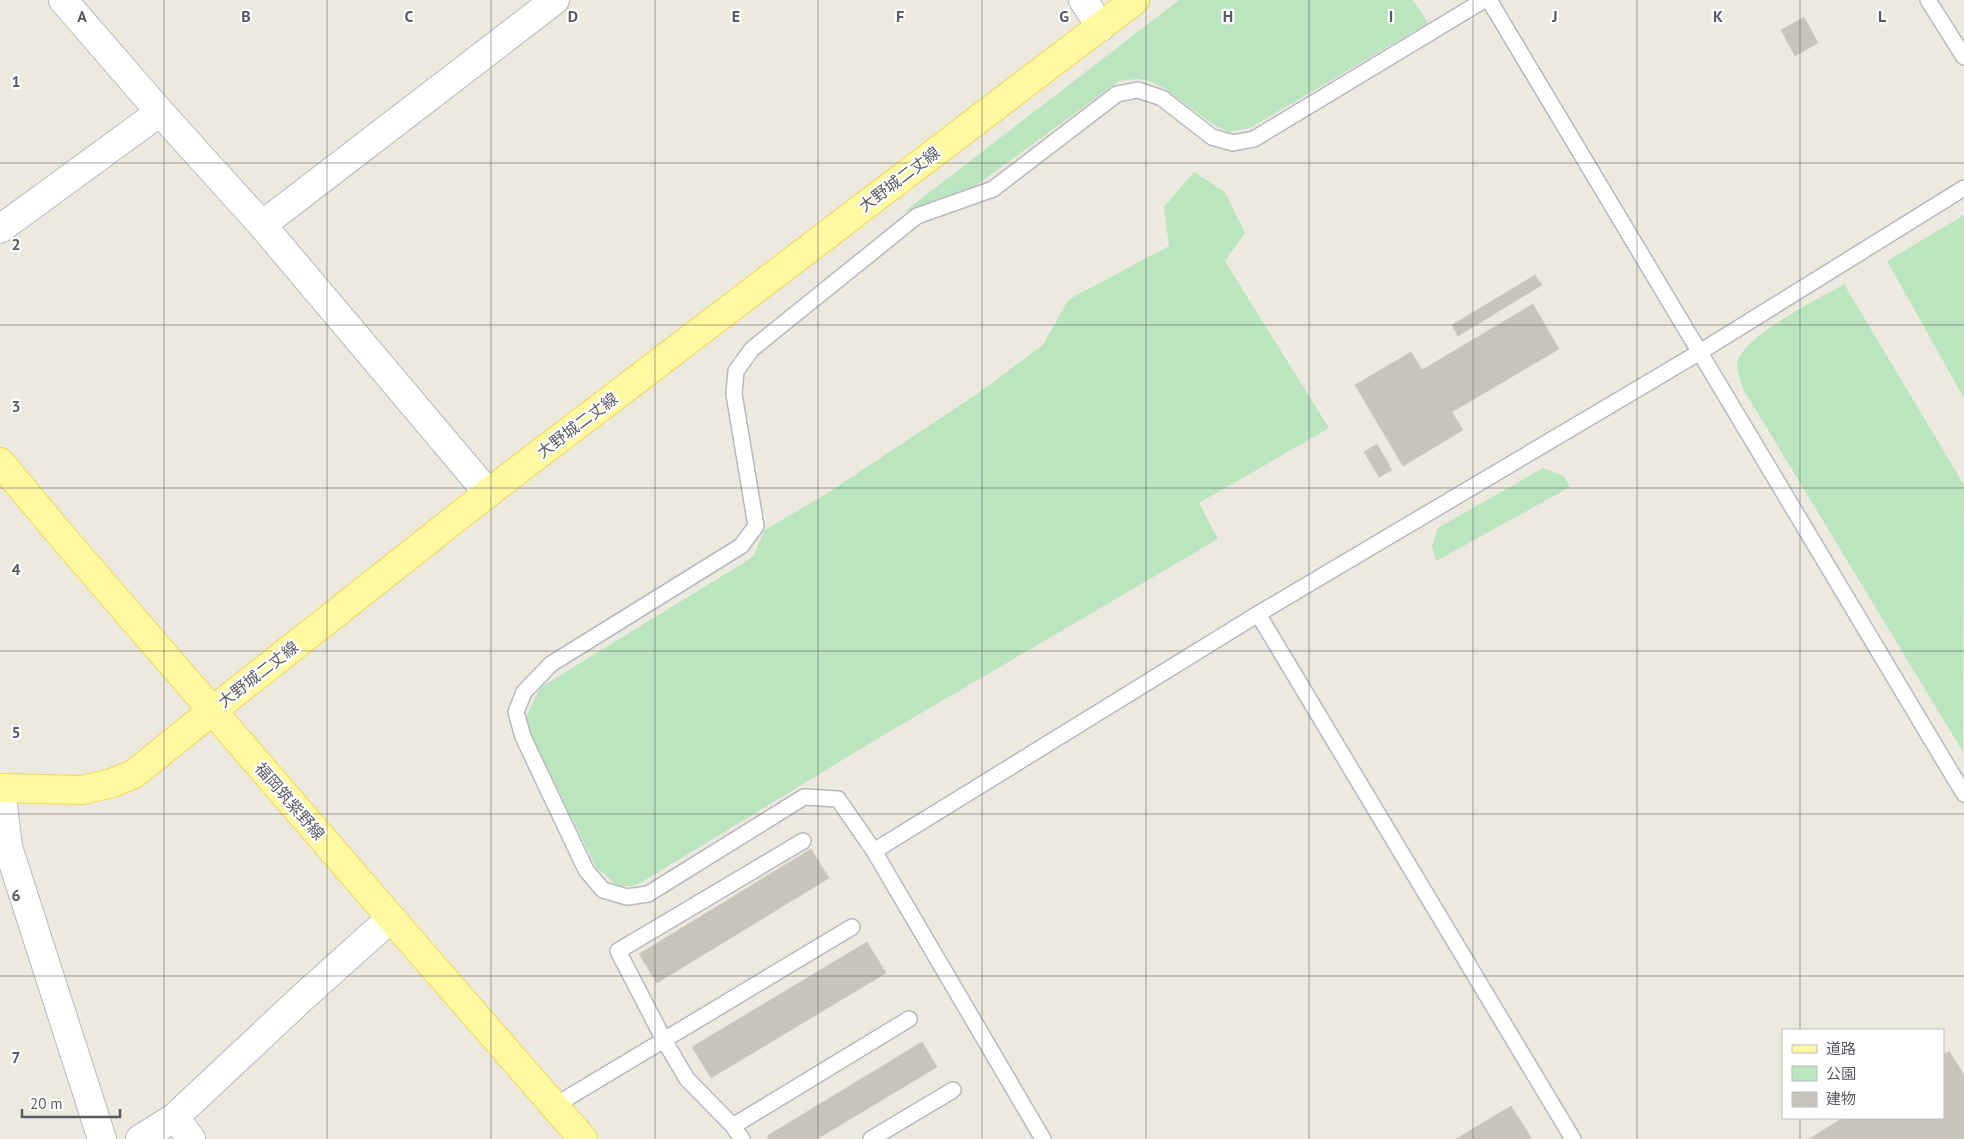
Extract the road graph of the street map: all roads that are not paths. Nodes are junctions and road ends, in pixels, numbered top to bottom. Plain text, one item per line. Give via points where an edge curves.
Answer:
1 (63, 0) edge
2 (555, 0) edge
3 (1083, 0) edge
4 (1135, 0) edge
5 (1484, 0) edge
6 (1489, 0) edge
7 (1928, 0) edge
8 (1101, 27) junction
9 (1964, 57) edge
10 (160, 112) junction
11 (1964, 188) edge
12 (262, 225) junction
13 (0, 229) edge
14 (1700, 352) junction
15 (0, 462) edge
16 (488, 493) junction
17 (1258, 614) junction
18 (212, 710) junction
19 (1, 788) edge
20 (1964, 794) edge
21 (804, 840) dead end
22 (874, 851) junction
23 (390, 918) junction
24 (852, 927) dead end
25 (909, 1019) dead end
26 (664, 1040) junction
27 (953, 1090) dead end
28 (554, 1106) junction
29 (733, 1126) junction
30 (183, 1128) edge
31 (102, 1139) edge
32 (140, 1139) edge
33 (583, 1139) edge
34 (742, 1139) edge
35 (871, 1139) edge
36 (1043, 1139) edge
37 (1573, 1139) edge

1 - 10 street
2 - 12 street
3 - 8 street
4 - 8 main road, 大野城二丈線
5 - 22 lane via 1254,139 1233,143 1212,137 1162,98 1138,90 1117,94 993,189 917,216 752,349 736,371 734,394 756,526 741,546 551,664 524,692 516,712 523,737 586,870 603,890 627,898 648,894 804,797 838,799
6 - 14 lane
7 - 9 lane
8 - 16 main road, 大野城二丈線
10 - 12 street
10 - 13 street
11 - 14 lane
12 - 16 street
14 - 17 lane
14 - 20 lane
15 - 18 main road, 福岡筑紫野線
16 - 18 main road, 大野城二丈線
17 - 22 lane
17 - 37 lane
18 - 19 main road, 大野城二丈線 via 134,774 112,783 82,790
18 - 23 main road, 福岡筑紫野線
19 - 31 street via 8,847
21 - 26 lane via 618,951
22 - 36 lane
23 - 28 main road, 福岡筑紫野線
23 - 30 street via 302,998
24 - 26 lane
25 - 29 lane
26 - 28 lane
26 - 29 lane via 687,1079
27 - 35 lane
28 - 33 main road, 福岡筑紫野線
29 - 34 lane
30 - 32 street

